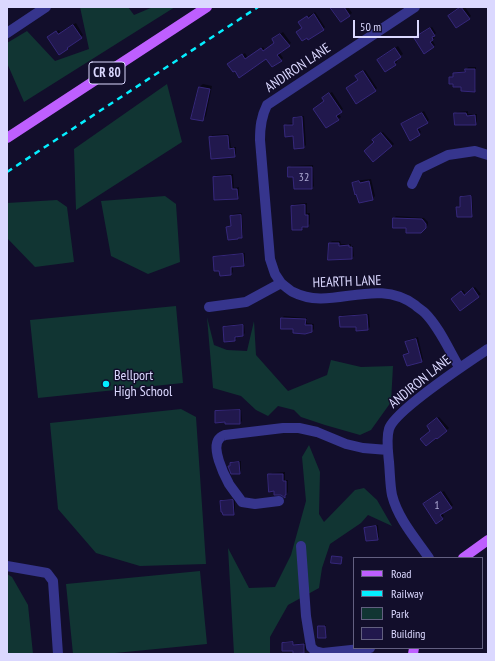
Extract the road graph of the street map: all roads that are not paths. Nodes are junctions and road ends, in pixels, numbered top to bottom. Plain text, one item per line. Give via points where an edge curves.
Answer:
1 (46, 7) edge
2 (207, 7) edge
3 (415, 7) edge
4 (7, 33) edge
5 (7, 138) edge
6 (488, 155) edge
7 (412, 184) dead end
8 (281, 283) junction
9 (209, 307) dead end
10 (488, 349) edge
11 (459, 367) junction
12 (388, 450) junction
13 (278, 501) dead end
14 (488, 540) edge
15 (301, 546) dead end
16 (428, 557) edge
17 (464, 557) edge
18 (7, 566) edge
19 (361, 649) edge
20 (58, 654) edge

1 - 4 street
2 - 5 main road, CR 80
3 - 8 street, ANDIRON LANE via 267,105 262,114 260,140 270,259
6 - 7 street via 475,151 448,155 419,169
8 - 9 street via 246,302
8 - 11 street, HEARTH LANE via 292,292 306,297 324,298 377,292 406,299 424,312
10 - 11 street, ANDIRON LANE
11 - 12 street, ANDIRON LANE via 398,416 389,428
12 - 13 street via 346,444 299,428 220,437 216,449 220,466 242,502 255,504
12 - 16 street, ANDIRON LANE via 392,495 396,508
14 - 17 main road
15 - 19 street via 311,647 324,653
18 - 20 street via 47,573 53,582

